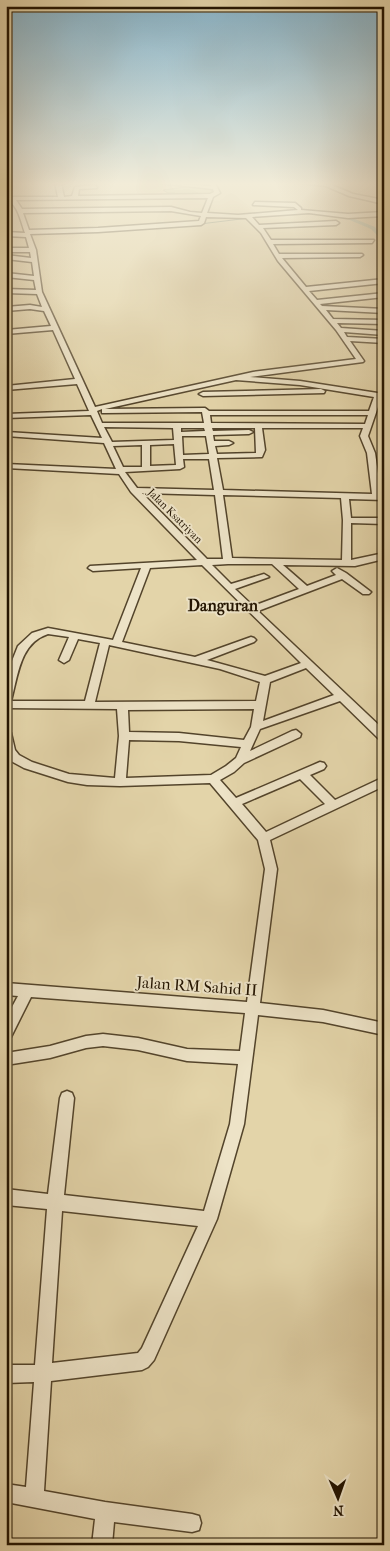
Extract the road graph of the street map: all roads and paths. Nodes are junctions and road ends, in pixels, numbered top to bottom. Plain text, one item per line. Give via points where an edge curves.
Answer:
1 (34, 255) edge
2 (278, 256) joint
3 (302, 256) joint
4 (360, 256) dead end
5 (6, 257) edge
6 (34, 260) junction
7 (6, 275) edge
8 (37, 278) junction
9 (384, 281) edge
10 (306, 289) junction
11 (6, 291) edge
12 (39, 292) junction
13 (383, 295) edge
14 (316, 302) junction
15 (45, 306) junction
16 (321, 308) junction
17 (6, 309) edge
18 (382, 311) edge
19 (331, 321) junction
20 (384, 322) edge
21 (55, 328) junction
22 (339, 330) junction
23 (6, 332) edge
24 (384, 333) edge
25 (345, 339) junction
26 (384, 341) edge
27 (305, 369) junction
28 (236, 378) junction
29 (81, 381) junction
30 (300, 382) junction
31 (202, 384) junction
32 (6, 388) edge
33 (351, 391) junction
34 (161, 393) junction
35 (203, 394) junction
36 (381, 395) edge
37 (324, 402) junction
38 (160, 410) junction
39 (95, 411) junction
40 (206, 411) junction
41 (371, 413) junction
42 (6, 416) edge
43 (48, 425) junction
44 (101, 425) junction
45 (159, 425) junction
46 (177, 425) junction
47 (328, 425) junction
48 (367, 426) junction
49 (208, 429) junction
50 (258, 429) junction
51 (7, 434) edge
52 (178, 438) junction
53 (109, 442) junction
54 (146, 443) junction
55 (229, 443) dead end
56 (210, 444) junction
57 (180, 457) junction
58 (212, 457) junction
59 (6, 466) edge
60 (146, 470) junction
61 (121, 471) junction
62 (134, 490) junction
63 (220, 492) junction
64 (345, 496) junction
65 (380, 497) edge
66 (347, 520) junction
67 (384, 521) edge
68 (384, 556) edge
69 (228, 561) junction
70 (324, 562) junction
71 (206, 563) junction
72 (276, 563) junction
73 (346, 563) junction
74 (146, 566) junction
75 (93, 568) dead end
76 (343, 575) junction
77 (264, 577) dead end
78 (229, 588) junction
79 (306, 590) junction
80 (366, 592) dead end
81 (252, 610) junction
82 (75, 635) junction
83 (251, 640) dead end
84 (111, 642) junction
85 (64, 660) dead end
86 (196, 660) junction
87 (308, 664) junction
88 (265, 680) junction
89 (342, 696) junction
90 (6, 700) edge
91 (6, 704) edge
92 (87, 704) junction
93 (260, 705) junction
94 (122, 706) junction
95 (256, 727) junction
96 (6, 733) edge
97 (296, 734) dead end
98 (124, 736) junction
99 (384, 737) edge
100 (246, 744) junction
101 (240, 760) junction
102 (320, 766) dead end
103 (302, 774) junction
104 (213, 779) junction
105 (384, 781) edge
106 (120, 782) junction
107 (234, 803) junction
108 (334, 805) junction
109 (264, 838) junction
110 (6, 989) edge
111 (27, 991) junction
112 (252, 1008) junction
113 (384, 1029) edge
114 (6, 1033) edge
115 (246, 1058) junction
116 (6, 1059) edge
117 (67, 1098) dead end
118 (6, 1197) edge
119 (55, 1202) junction
120 (209, 1219) junction
121 (6, 1374) edge
122 (44, 1374) junction
123 (6, 1492) edge
124 (34, 1498) junction
125 (105, 1511) junction
126 (192, 1523) dead end
127 (102, 1545) edge

1 - 6 street, Jalan Ksatriyan
2 - 3 street
2 - 10 street
3 - 4 street
5 - 6 street
6 - 8 street, Jalan Ksatriyan
7 - 8 street
8 - 12 street, Jalan Ksatriyan
9 - 10 street
10 - 14 street
11 - 12 street
12 - 15 street, Jalan Ksatriyan
13 - 14 street
13 - 18 street
14 - 16 street
15 - 17 street
15 - 21 street, Jalan Ksatriyan
16 - 18 street
16 - 19 street
19 - 20 street
19 - 22 street
21 - 23 street
21 - 29 street, Jalan Ksatriyan
22 - 24 street
22 - 25 street
25 - 26 street
25 - 27 street via 360,362
27 - 28 street
27 - 30 street
28 - 30 street
28 - 31 street
29 - 32 street
29 - 39 street, Jalan Ksatriyan
30 - 33 street
31 - 34 street
31 - 35 street
33 - 36 street
33 - 37 street
34 - 38 street
34 - 39 street
35 - 37 street
35 - 40 street
36 - 41 street
37 - 40 street
37 - 41 street
37 - 47 street
38 - 39 street
38 - 40 street
38 - 45 street
39 - 43 street
39 - 44 street, Jalan Ksatriyan
40 - 49 street
41 - 48 street
42 - 43 street
43 - 51 street
43 - 53 street
44 - 45 street
44 - 53 street, Jalan Ksatriyan
45 - 46 street
46 - 49 street
46 - 52 street
47 - 48 street
47 - 50 street
48 - 65 street via 364,438 371,453
49 - 50 street
49 - 52 street
49 - 56 street
50 - 58 street via 260,454
52 - 54 street
52 - 57 street
53 - 54 street
53 - 61 street, Jalan Ksatriyan
54 - 60 street
55 - 56 street
56 - 58 street
57 - 58 street
57 - 60 street via 178,468
58 - 63 street
59 - 61 street
60 - 61 street
61 - 62 street, Jalan Ksatriyan
62 - 63 street
62 - 71 street, Jalan Ksatriyan via 162,522
63 - 64 street
63 - 69 street
64 - 65 street
64 - 66 street
66 - 67 street
66 - 73 street
68 - 73 street
69 - 71 street
69 - 72 street
70 - 72 street
70 - 73 street
70 - 76 street
71 - 74 street
71 - 78 street, Jalan Ksatriyan
72 - 79 street
74 - 75 street
74 - 84 street
76 - 79 street
76 - 80 street
77 - 78 street
78 - 81 street, Jalan Ksatriyan
79 - 81 street
81 - 87 street, Jalan Ksatriyan
82 - 84 street
82 - 85 street
82 - 90 street via 51,631 32,637 19,654
83 - 86 street
84 - 86 street
84 - 92 street via 90,704
86 - 88 street via 240,670
87 - 88 street
87 - 89 street, Jalan Ksatriyan
88 - 93 street
89 - 95 street
89 - 99 street, Jalan Ksatriyan
91 - 92 street
92 - 94 street
93 - 94 street
93 - 95 street
94 - 98 street
95 - 100 street
96 - 106 street via 15,758 28,765 68,778
97 - 101 street
98 - 100 street via 178,737
98 - 106 street
100 - 101 street
101 - 104 street
102 - 103 street
103 - 107 street
103 - 108 street
104 - 106 street
104 - 107 street
105 - 108 street
107 - 109 street
108 - 109 street
109 - 112 street via 271,880
110 - 111 street, Jalan RM Sahid II
111 - 112 street, Jalan RM Sahid II
111 - 114 street
112 - 113 street, Jalan RM Sahid II via 323,1016
112 - 115 street
115 - 116 street via 187,1055 103,1040
115 - 120 street via 237,1124
117 - 119 street
118 - 119 street
119 - 120 street
119 - 122 street
120 - 122 street via 144,1360
121 - 122 street
122 - 124 street
123 - 124 street
124 - 125 street
125 - 126 street
125 - 127 street

